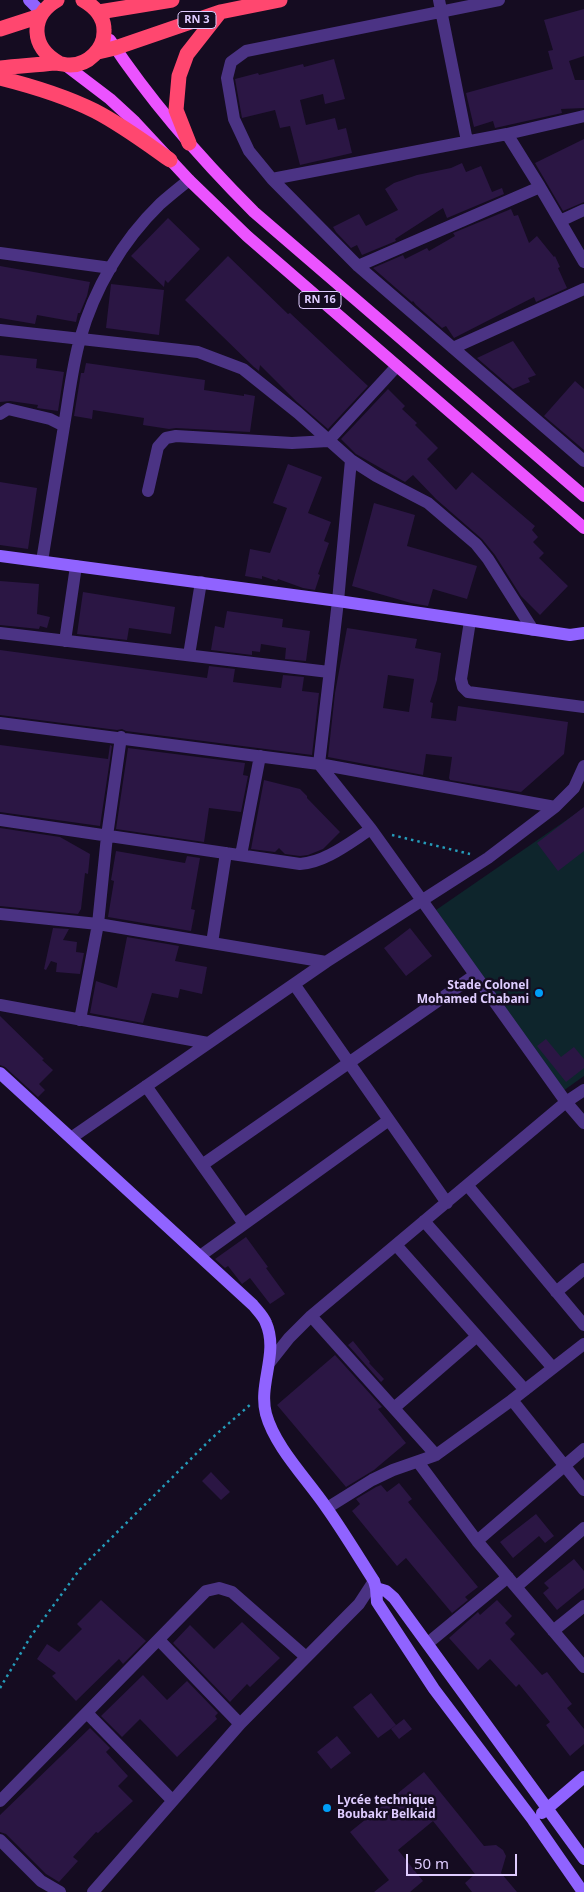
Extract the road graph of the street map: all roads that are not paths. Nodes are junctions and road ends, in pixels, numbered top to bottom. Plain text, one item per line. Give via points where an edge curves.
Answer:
1 (30, 0) edge
2 (57, 0) edge
3 (172, 0) edge
4 (280, 0) edge
5 (499, 0) edge
6 (90, 4) edge
7 (440, 6) edge
8 (220, 12) junction
9 (41, 14) junction
10 (0, 29) edge
11 (105, 32) junction
12 (115, 48) junction
13 (98, 52) junction
14 (61, 63) junction
15 (0, 68) edge
16 (0, 78) edge
17 (584, 116) edge
18 (507, 134) junction
19 (467, 141) junction
20 (189, 143) junction
21 (170, 160) junction
22 (272, 179) junction
23 (189, 180) junction
24 (540, 187) junction
25 (584, 210) edge
26 (560, 221) junction
27 (0, 253) edge
28 (584, 262) edge
29 (358, 266) junction
30 (111, 268) junction
31 (584, 289) edge
32 (0, 330) edge
33 (80, 340) junction
34 (453, 348) junction
35 (397, 366) junction
36 (0, 414) edge
37 (64, 426) junction
38 (328, 441) junction
39 (351, 460) junction
40 (584, 461) edge
41 (148, 491) dead end
42 (584, 496) edge
43 (584, 528) edge
44 (0, 556) edge
45 (42, 561) junction
46 (76, 566) junction
47 (201, 582) junction
48 (338, 600) junction
49 (470, 620) junction
50 (533, 630) junction
51 (0, 632) edge
52 (584, 633) edge
53 (65, 641) junction
54 (189, 655) junction
55 (329, 672) junction
56 (584, 707) edge
57 (0, 723) edge
58 (121, 737) junction
59 (260, 756) junction
60 (319, 764) junction
61 (584, 766) edge
62 (555, 807) junction
63 (0, 820) edge
64 (371, 830) junction
65 (107, 836) junction
66 (226, 853) junction
67 (241, 856) junction
68 (421, 900) junction
69 (0, 914) edge
70 (98, 924) junction
71 (212, 943) junction
72 (326, 962) junction
73 (475, 975) junction
74 (294, 984) junction
75 (0, 1005) edge
76 (80, 1020) junction
77 (208, 1044) junction
78 (349, 1063) junction
79 (0, 1073) edge
80 (146, 1086) junction
81 (584, 1090) edge
82 (566, 1102) junction
83 (389, 1120) junction
84 (584, 1123) edge
85 (71, 1138) junction
86 (202, 1165) junction
87 (468, 1186) junction
88 (447, 1203) junction
89 (424, 1221) junction
90 (244, 1224) junction
91 (396, 1245) junction
92 (200, 1256) junction
93 (584, 1269) edge
94 (556, 1292) junction
95 (311, 1316) junction
96 (584, 1325) edge
97 (476, 1336) junction
98 (584, 1344) edge
99 (270, 1362) junction
100 (553, 1368) junction
101 (526, 1390) junction
102 (512, 1400) junction
103 (394, 1408) junction
104 (584, 1449) edge
105 (436, 1455) junction
106 (418, 1462) junction
107 (564, 1466) junction
108 (584, 1490) edge
109 (327, 1508) junction
110 (584, 1528) edge
111 (477, 1541) junction
112 (512, 1582) junction
113 (375, 1585) junction
114 (584, 1606) edge
115 (553, 1631) junction
116 (159, 1640) junction
117 (428, 1643) junction
118 (306, 1657) junction
119 (584, 1667) edge
120 (452, 1676) junction
121 (434, 1689) junction
122 (87, 1713) junction
123 (240, 1724) junction
124 (584, 1777) edge
125 (172, 1800) junction
126 (0, 1801) edge
127 (548, 1808) junction
128 (533, 1820) junction
129 (0, 1840) edge
130 (584, 1859) edge
131 (583, 1889) edge
132 (60, 1892) edge
133 (93, 1892) edge

1 - 9 street
2 - 9 highway
3 - 6 highway, RN 3
4 - 8 highway, RN 3
5 - 7 street
6 - 11 highway via 103,22
7 - 19 street
7 - 22 street via 246,51 232,62 227,78 234,119 249,151
8 - 12 highway, RN 3
8 - 20 highway via 187,54 179,76 176,110
9 - 10 highway
9 - 14 highway via 37,34 39,43 44,52
11 - 12 main road, RN 16
11 - 13 highway
12 - 13 highway, RN 3
12 - 20 main road, RN 16
13 - 14 highway via 80,64
14 - 15 highway
14 - 21 main road, RN 16 via 123,110
16 - 21 highway via 28,85 95,111
17 - 18 street
18 - 19 street
18 - 24 street
19 - 22 street
20 - 42 main road, RN 16 via 254,212
21 - 23 main road, RN 16
22 - 29 street
23 - 30 street via 140,226
23 - 35 main road, RN 16 via 247,236
24 - 26 street
24 - 29 street
25 - 26 street
26 - 28 street
27 - 30 street
29 - 34 street
30 - 33 street via 93,300
31 - 34 street
32 - 33 street
33 - 37 street
33 - 38 street via 198,352 243,369
34 - 40 street
35 - 38 street
35 - 43 main road, RN 16
36 - 37 street via 8,409 43,417
37 - 45 street
38 - 39 street
38 - 41 street via 292,443 166,438 158,447
39 - 48 street
39 - 50 street via 428,503 476,544
44 - 45 street
45 - 46 street
46 - 47 street
46 - 53 street
47 - 48 street
47 - 54 street
48 - 49 street
48 - 55 street
49 - 50 street
49 - 56 street via 461,679 468,692
50 - 52 street via 570,635
51 - 53 street
53 - 54 street
54 - 55 street
55 - 60 street
57 - 58 street
58 - 59 street
58 - 65 street
59 - 60 street
59 - 67 street
60 - 62 street
60 - 64 street
61 - 62 street via 574,788
62 - 68 street via 488,858
63 - 65 street
64 - 67 street via 325,858 310,863
64 - 68 street
65 - 66 street
65 - 70 street
66 - 67 street
66 - 71 street
68 - 72 street
68 - 73 street
69 - 70 street
70 - 71 street
70 - 76 street
71 - 72 street
72 - 74 street
73 - 78 street
73 - 82 street
74 - 77 street
74 - 78 street
75 - 76 street
76 - 77 street
77 - 80 street
78 - 83 street
78 - 86 street
79 - 85 street
80 - 85 street
80 - 86 street
81 - 82 street
82 - 84 street
82 - 87 street
83 - 88 street
83 - 90 street
85 - 92 street
86 - 90 street
87 - 88 street
87 - 94 street
88 - 89 street
89 - 91 street
89 - 100 street
90 - 92 street
91 - 95 street
91 - 97 street
92 - 99 street via 253,1305 266,1322 271,1338
93 - 94 street
94 - 96 street
95 - 99 street
95 - 103 street
97 - 101 street
97 - 103 street
98 - 100 street
99 - 109 street via 264,1394 266,1414 284,1450
100 - 101 street
101 - 102 street
102 - 105 street
102 - 107 street
103 - 105 street
104 - 107 street
105 - 106 street
106 - 109 street via 372,1480
106 - 111 street
107 - 108 street
107 - 111 street
109 - 113 street
110 - 112 street
111 - 112 street
112 - 115 street
112 - 117 street
113 - 117 street via 394,1598
113 - 118 street
113 - 121 street via 377,1602
114 - 115 street
115 - 119 street
116 - 118 street via 206,1592 219,1588 232,1592
116 - 122 street
116 - 123 street
117 - 120 street
118 - 123 street
120 - 121 street
120 - 127 street
121 - 128 street
122 - 125 street
122 - 126 street
123 - 125 street
124 - 127 street
125 - 133 street
127 - 128 street
127 - 130 street
128 - 131 street
129 - 132 street via 40,1881

